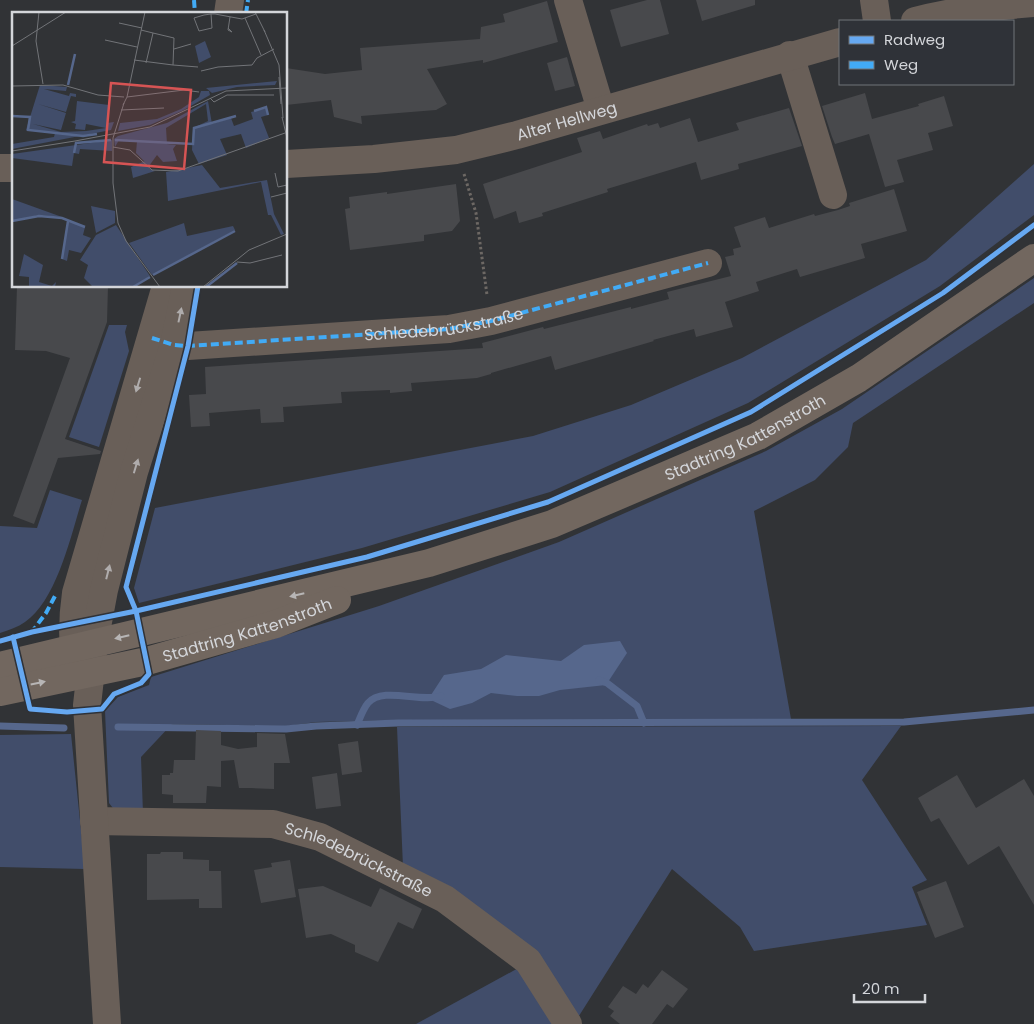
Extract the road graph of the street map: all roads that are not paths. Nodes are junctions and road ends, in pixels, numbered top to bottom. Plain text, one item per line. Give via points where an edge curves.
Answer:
1 (568, 0) edge
2 (874, 0) edge
3 (1034, 3) edge
4 (877, 20) edge
5 (918, 20) edge
6 (839, 42) edge
7 (790, 55) junction
8 (601, 110) junction
9 (288, 164) edge
10 (833, 195) dead end
11 (1034, 258) edge
12 (708, 263) dead end
13 (166, 288) edge
14 (185, 288) edge
15 (163, 342) junction
16 (429, 563) junction
17 (83, 646) junction
18 (0, 666) edge
19 (84, 674) junction
20 (0, 692) edge
21 (94, 821) junction
22 (107, 1024) edge
23 (568, 1024) edge

1 - 8 street
2 - 4 street
3 - 5 street
6 - 7 street, Alter Hellweg
7 - 8 street, Alter Hellweg
7 - 10 street
8 - 9 street, Alter Hellweg via 456,150
11 - 16 main road, Stadtring Kattenstroth via 859,378 758,436 552,524
12 - 15 street, Schledebrückstraße via 449,329 188,346
13 - 15 street
15 -> 14 street
15 - 17 street via 99,510 76,593 73,624
16 -> 17 main road, Stadtring Kattenstroth
16 - 19 main road, Stadtring Kattenstroth via 276,624 147,661
17 - 18 main road, Stadtring Kattenstroth
17 - 19 street
20 -> 19 main road, Stadtring Kattenstroth
19 - 21 street
21 - 22 street
21 - 23 street, Schledebrückstraße via 274,824 320,838 445,899 528,961

